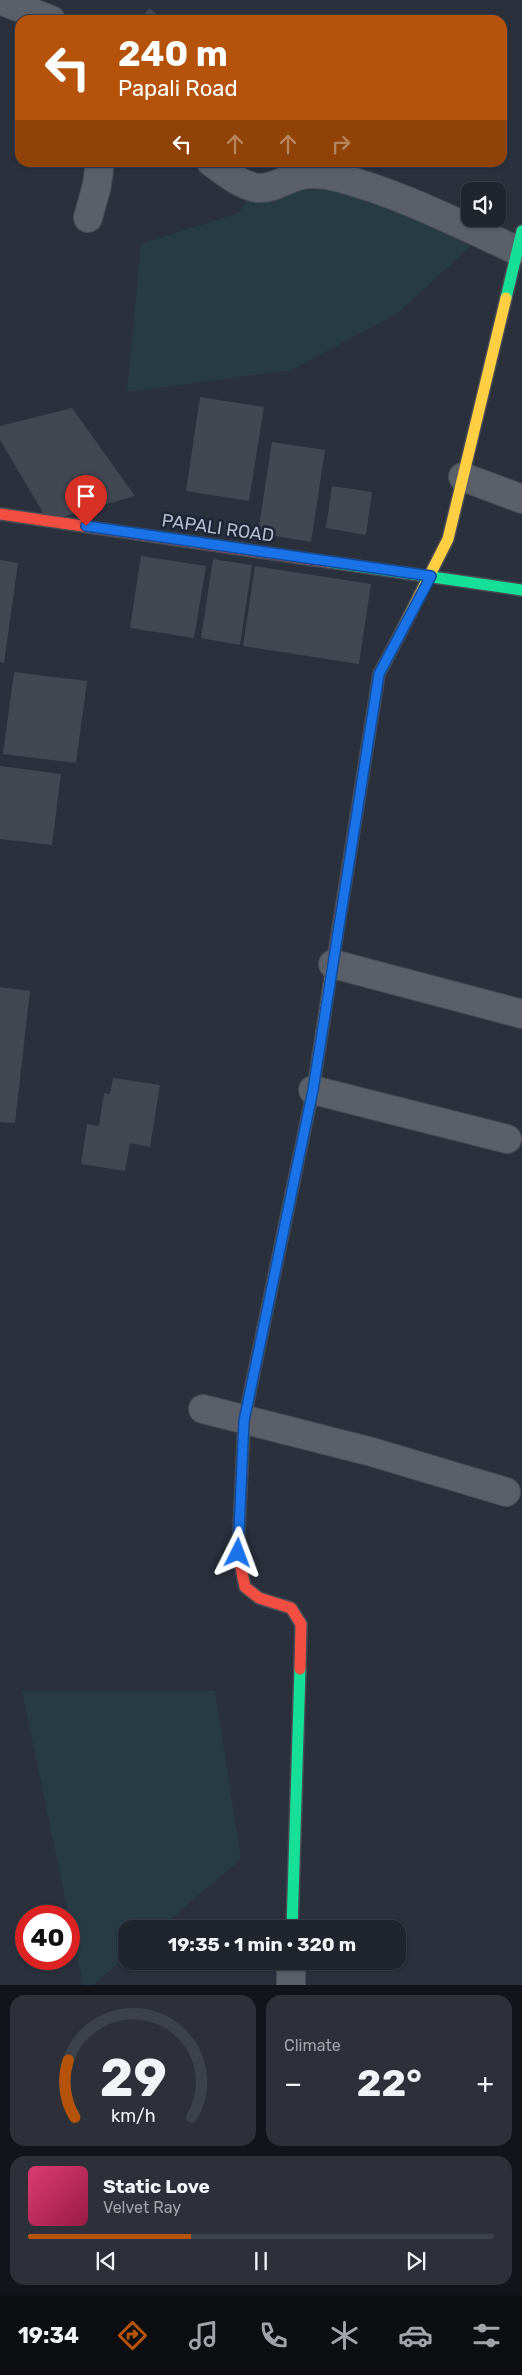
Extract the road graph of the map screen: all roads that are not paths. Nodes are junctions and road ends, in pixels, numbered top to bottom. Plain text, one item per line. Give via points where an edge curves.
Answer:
1 (0, 0) edge
2 (38, 15) edge
3 (99, 167) edge
4 (219, 167) edge
5 (88, 218) dead end
6 (519, 240) edge
7 (463, 477) junction
8 (522, 499) edge
9 (0, 514) edge
10 (431, 576) junction
11 (522, 590) edge
12 (333, 964) junction
13 (522, 1014) edge
14 (313, 1090) junction
15 (507, 1139) dead end
16 (202, 1409) dead end
17 (244, 1421) junction
18 (506, 1492) dead end
19 (292, 1920) edge
20 (291, 1970) edge
21 (291, 1985) edge

1 - 2 street
3 - 5 street
4 - 6 street via 257,188 270,187 298,176 334,176
6 - 7 street
7 - 8 street
7 - 10 street via 448,539
9 - 10 street, PAPALI ROAD
10 - 11 street, PAPALI ROAD
10 - 12 street via 379,674
12 - 13 street
12 - 14 street
14 - 15 street
14 - 17 street
16 - 17 street
17 - 18 street via 372,1452
17 - 19 street via 238,1553 245,1587 258,1598 291,1608 301,1624
20 - 21 street

